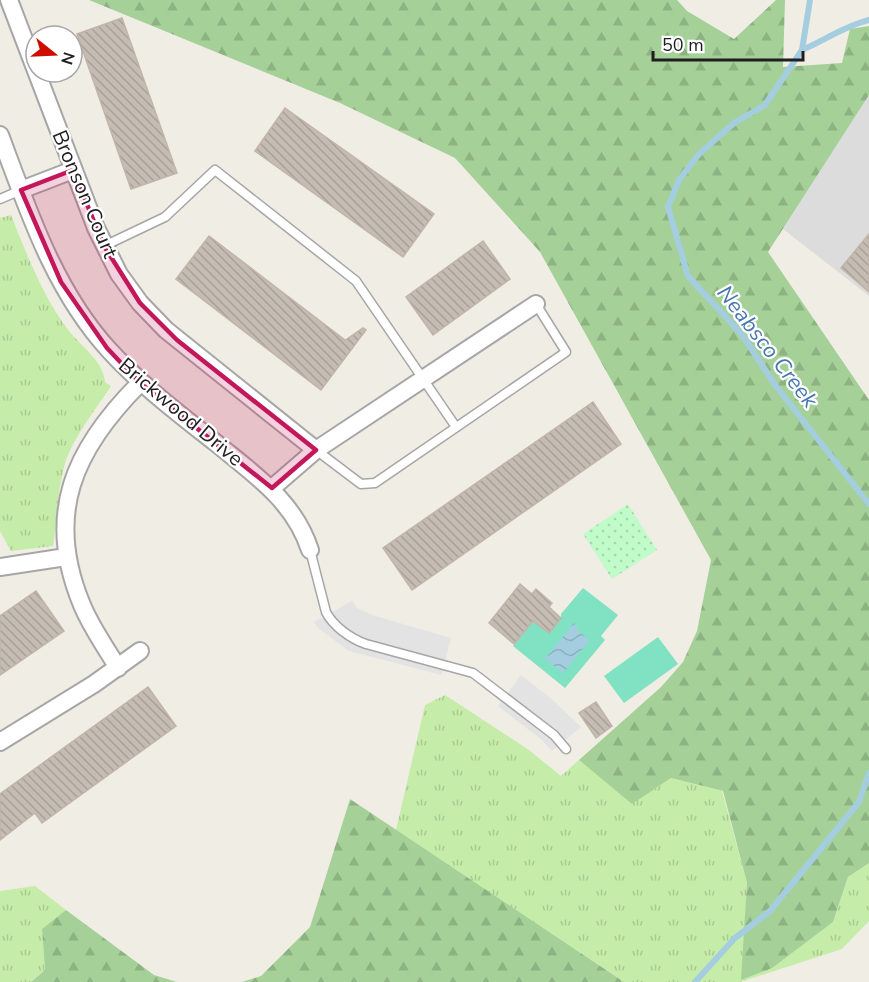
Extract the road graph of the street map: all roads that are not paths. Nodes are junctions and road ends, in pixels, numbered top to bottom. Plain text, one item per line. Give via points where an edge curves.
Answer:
1 (9, 0) edge
2 (0, 135) edge
3 (73, 170) junction
4 (21, 190) junction
5 (0, 199) edge
6 (104, 246) junction
7 (536, 304) joint
8 (423, 379) junction
9 (140, 383) junction
10 (456, 427) junction
11 (315, 450) junction
12 (272, 488) junction
13 (310, 550) joint
14 (66, 557) junction
15 (0, 567) edge
16 (140, 651) dead end
17 (118, 668) junction
18 (0, 742) edge
19 (566, 749) dead end

1 - 3 street, Bronson Court
2 - 4 street, Brickwood Drive
3 - 4 street
3 - 6 street, Bronson Court
4 - 5 lane
4 - 9 street, Brickwood Drive via 61,282 107,348
6 - 8 lane via 165,217 216,170 356,281
6 - 11 street, Bronson Court via 140,303 166,330
7 - 8 street
7 - 10 lane via 566,352
8 - 10 lane
8 - 11 street
9 - 12 street, Brickwood Drive
9 - 14 street via 98,431 82,459 66,508
10 - 11 lane via 368,485 354,480
11 - 12 street
12 - 13 street, Brickwood Drive via 303,528
13 - 19 lane via 325,608 335,624 359,642 473,674 554,735
14 - 15 street
14 - 17 street via 82,606
16 - 17 street
17 - 18 street

